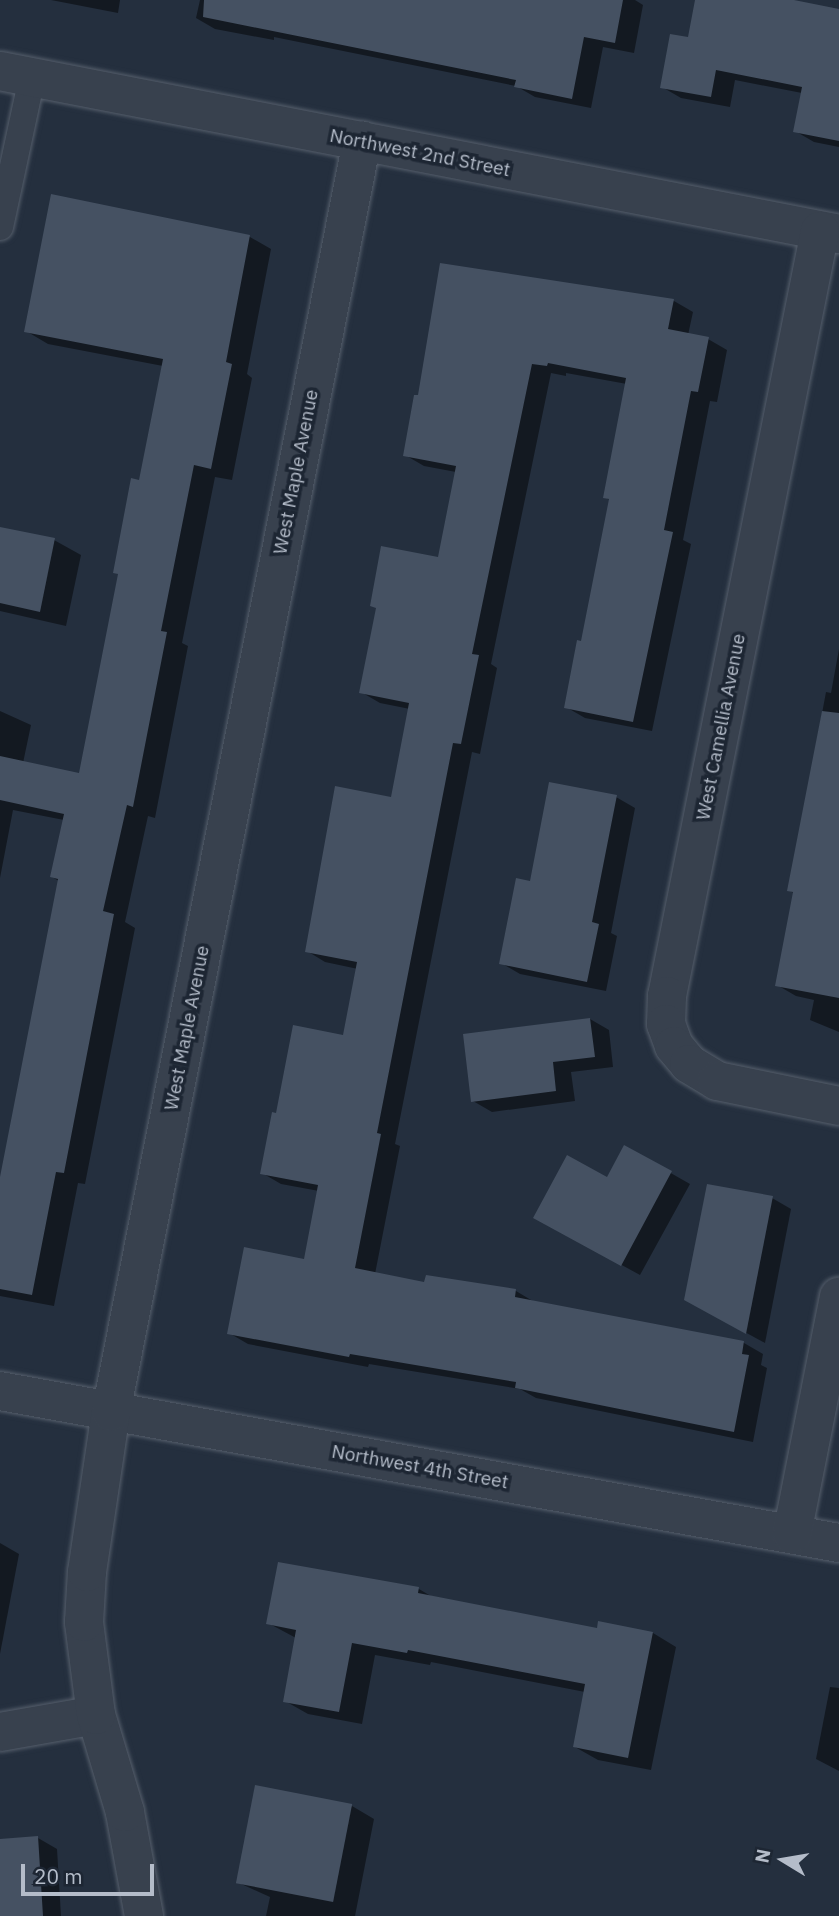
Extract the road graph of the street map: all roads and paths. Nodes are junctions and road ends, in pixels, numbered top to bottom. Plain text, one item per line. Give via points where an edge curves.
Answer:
1 (16, 74) edge
2 (362, 141) junction
3 (0, 226) edge
4 (830, 233) edge
5 (839, 1106) edge
6 (839, 1297) edge
7 (0, 1391) edge
8 (111, 1412) junction
9 (792, 1534) junction
10 (839, 1543) edge
11 (96, 1715) junction
12 (0, 1732) edge
13 (144, 1916) edge

1 - 2 street, Northwest 2nd Street
1 - 3 lane
2 - 4 street, Northwest 2nd Street
2 - 8 street, West Maple Avenue
4 - 5 street, West Camellia Avenue via 667,996 666,1024 674,1046 690,1064 717,1081
6 - 9 street
7 - 8 street, Northwest 4th Street
8 - 9 street, Northwest 4th Street
8 - 11 street, West Maple Avenue via 84,1622
9 - 10 street, Northwest 4th Street
11 - 12 street
11 - 13 street, West Maple Avenue via 125,1812

